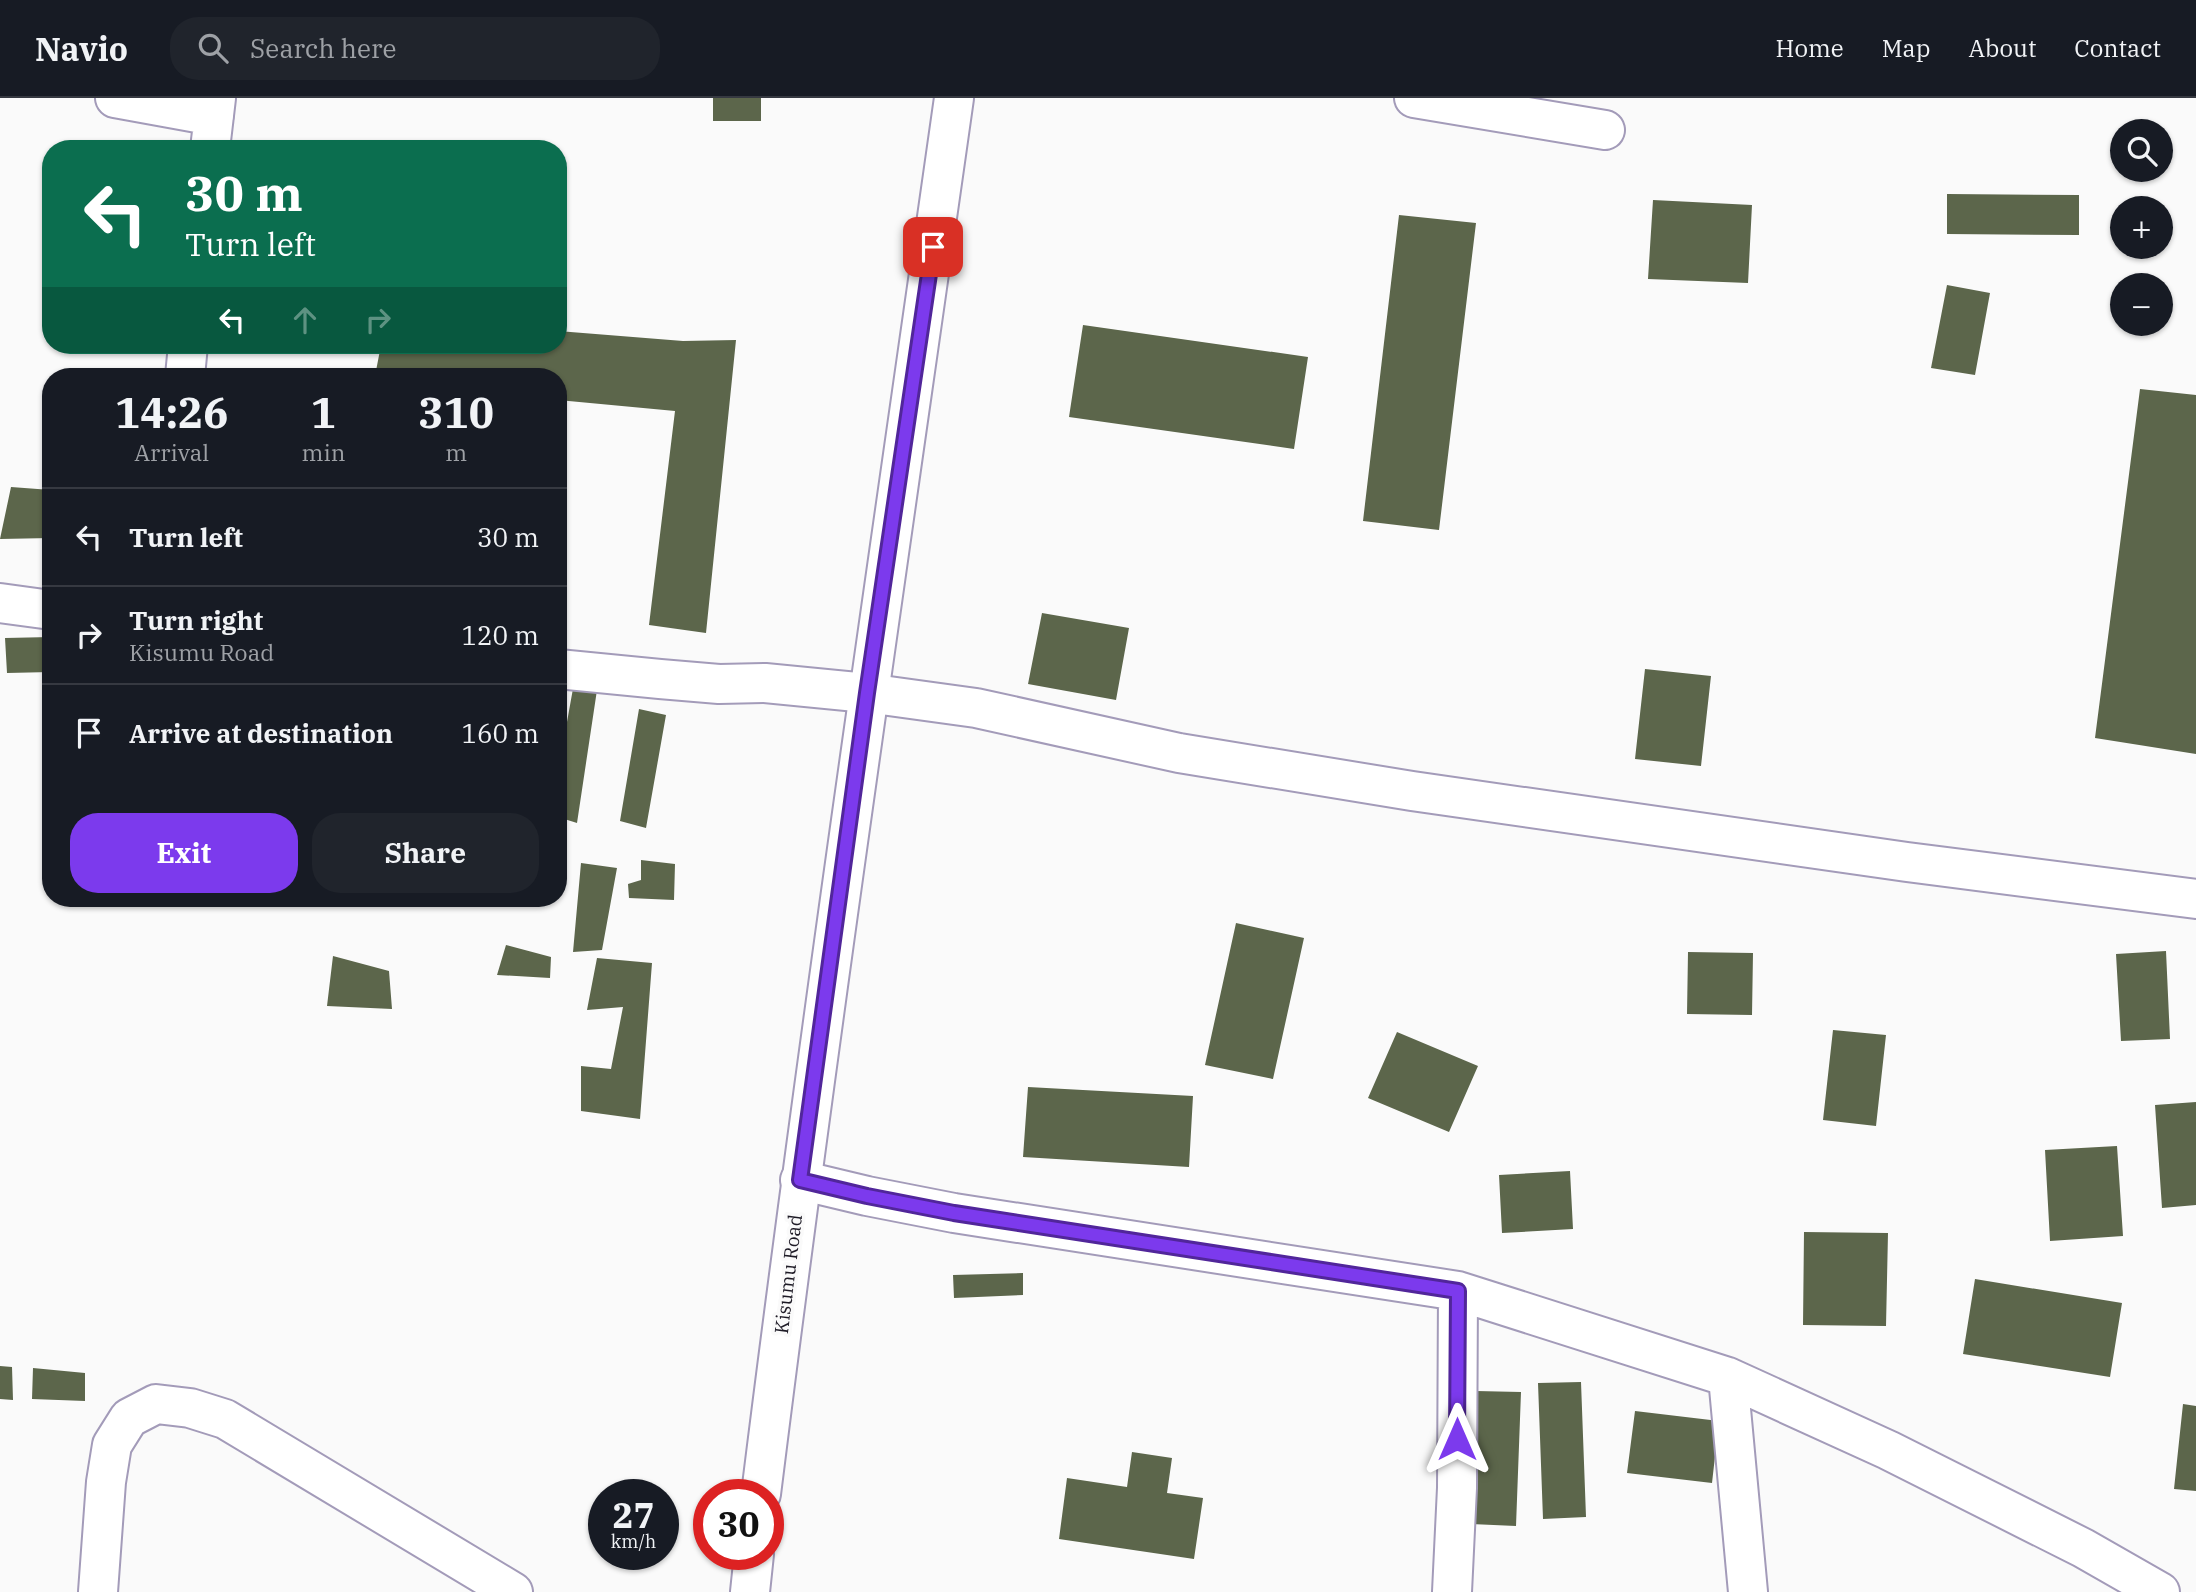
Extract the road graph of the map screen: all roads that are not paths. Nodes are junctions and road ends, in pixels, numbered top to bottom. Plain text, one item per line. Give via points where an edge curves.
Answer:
1 (116, 98) edge
2 (954, 98) edge
3 (1414, 98) edge
4 (214, 121) edge
5 (1605, 130) dead end
6 (0, 603) edge
7 (42, 609) edge
8 (567, 670) edge
9 (867, 693) junction
10 (2196, 899) edge
11 (800, 1180) junction
12 (1458, 1291) junction
13 (1728, 1377) junction
14 (763, 1479) edge
15 (752, 1570) edge
16 (98, 1592) edge
17 (513, 1592) edge
18 (750, 1592) edge
19 (1452, 1592) edge
20 (1748, 1592) edge
21 (2161, 1592) edge

1 - 4 main road
2 - 9 main road, Kisumu Road
3 - 5 main road
6 - 7 main road
8 - 9 main road
9 - 10 main road via 976,708 1179,753 1412,791
9 - 11 main road, Kisumu Road
11 - 12 main road via 954,1213
11 - 14 main road, Kisumu Road
12 - 13 main road
12 - 19 main road
13 - 20 main road
13 - 21 main road via 1912,1462
15 - 18 main road
16 - 17 main road via 112,1445 129,1418 156,1404 225,1419

